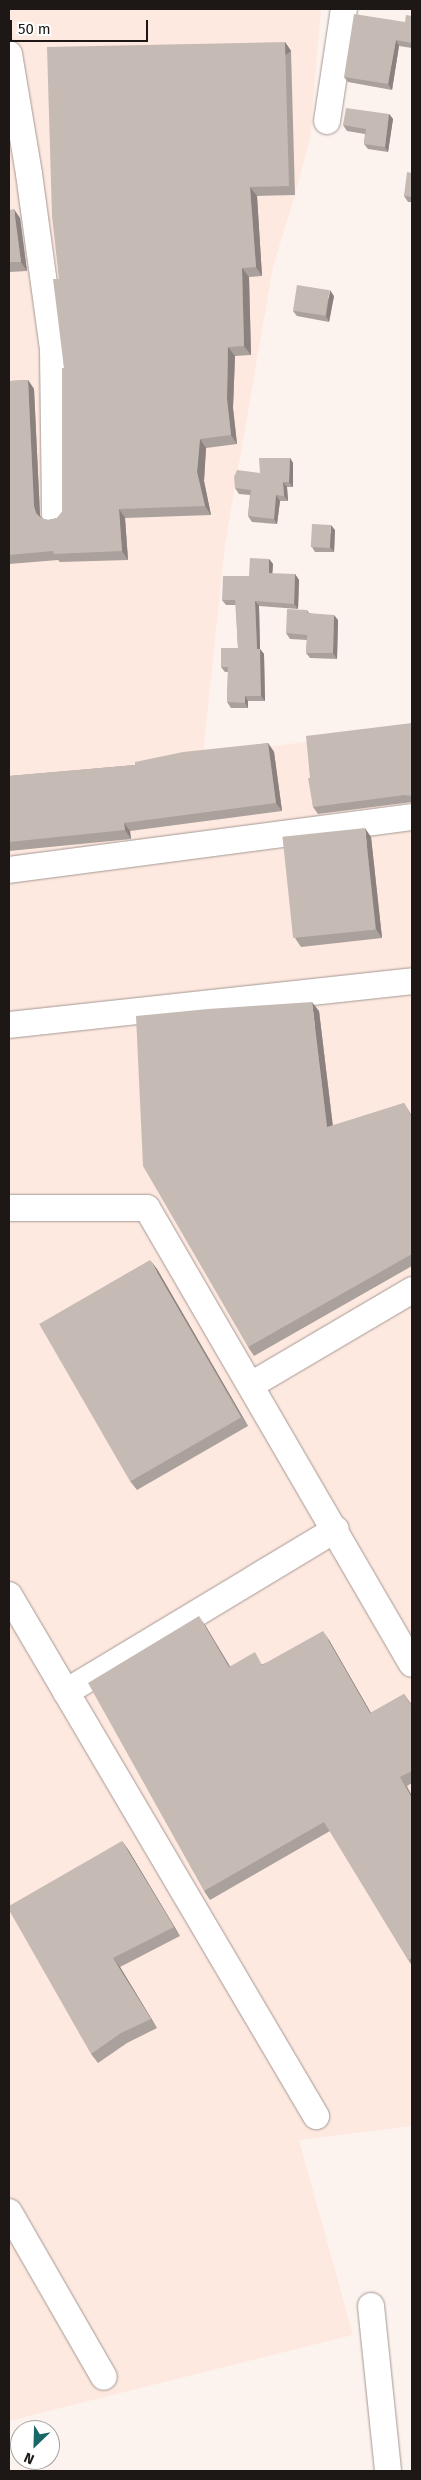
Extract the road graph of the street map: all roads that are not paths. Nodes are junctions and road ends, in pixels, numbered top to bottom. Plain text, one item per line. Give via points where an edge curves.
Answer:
1 (344, 9) edge
2 (9, 54) edge
3 (327, 121) dead end
4 (55, 514) dead end
5 (412, 817) edge
6 (9, 870) edge
7 (412, 981) edge
8 (9, 1025) edge
9 (9, 1208) edge
10 (412, 1290) edge
11 (251, 1385) junction
12 (336, 1529) junction
13 (9, 1595) edge
14 (412, 1664) edge
15 (66, 1692) junction
16 (316, 2116) dead end
17 (9, 2212) edge
18 (371, 2306) dead end
19 (104, 2377) dead end
20 (388, 2471) edge

1 - 3 street
2 - 4 street via 53,350
5 - 6 street
7 - 8 street
9 - 11 street via 147,1208
10 - 11 street
11 - 12 street
12 - 14 street
12 - 15 street
13 - 15 street
15 - 16 street
17 - 19 street
18 - 20 street

